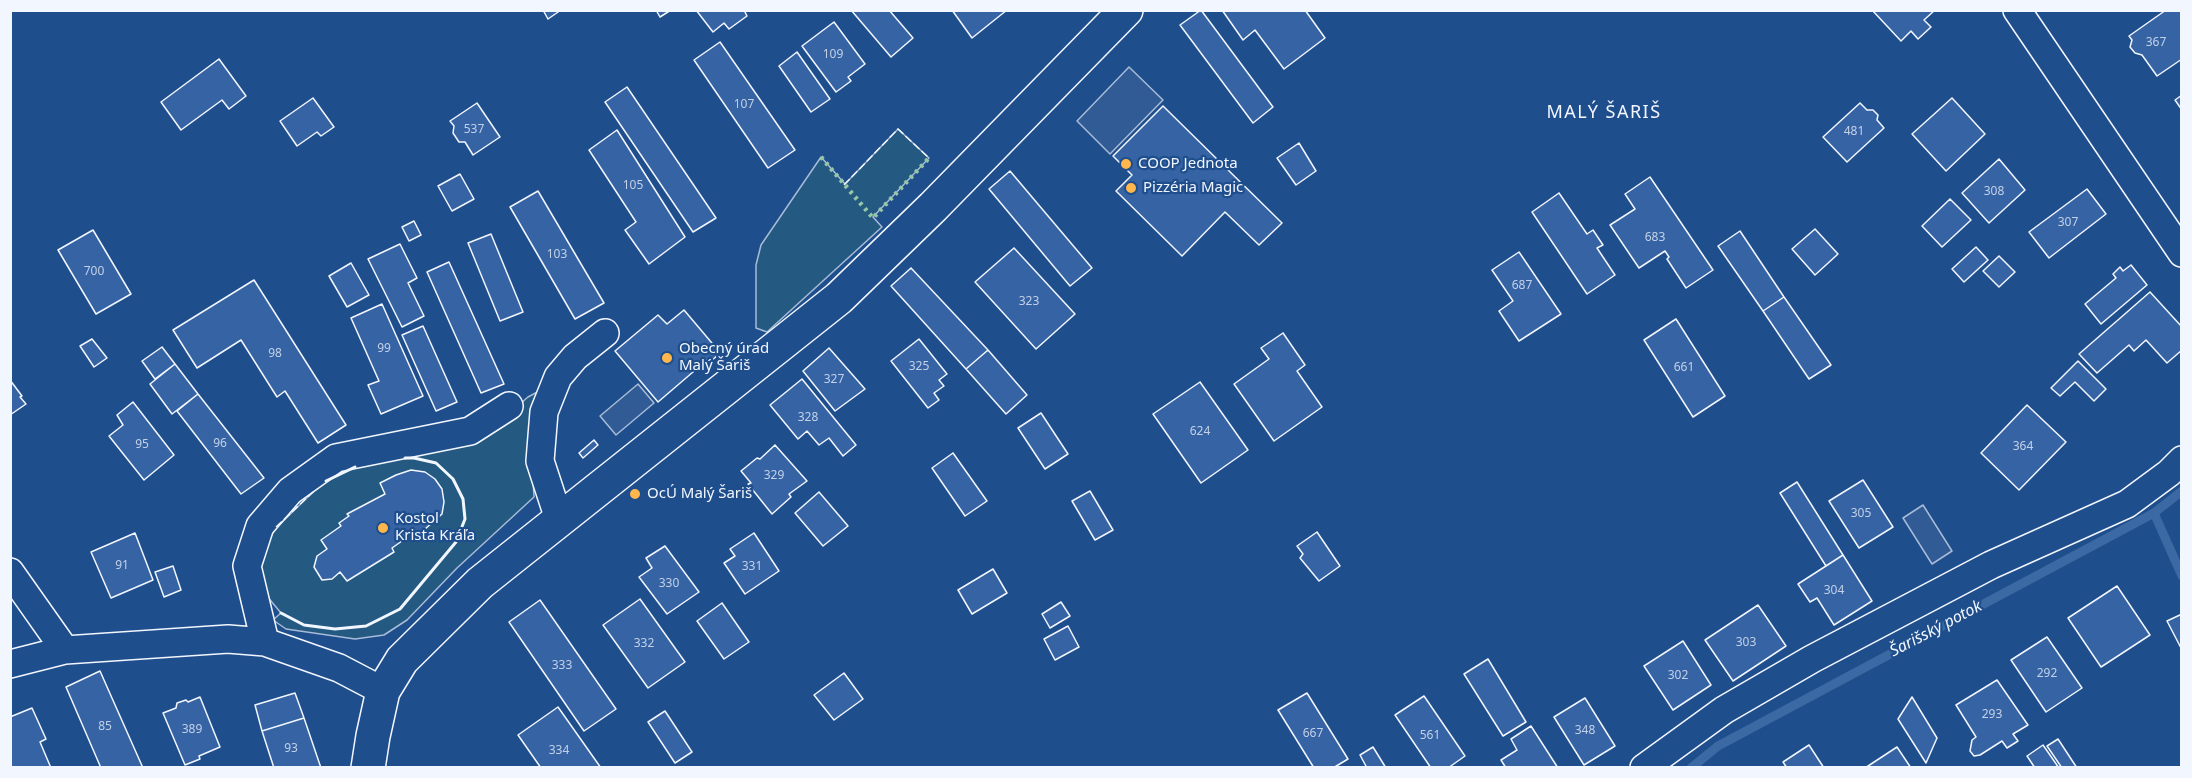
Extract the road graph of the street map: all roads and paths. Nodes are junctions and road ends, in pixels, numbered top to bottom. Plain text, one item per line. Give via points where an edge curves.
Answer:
1 (1126, 10) edge
2 (2017, 10) edge
3 (2181, 253) edge
4 (605, 333) dead end
5 (509, 406) dead end
6 (2181, 460) edge
7 (559, 519) junction
8 (10, 572) edge
9 (265, 642) junction
10 (65, 650) junction
11 (10, 664) edge
12 (383, 691) junction
13 (368, 768) edge
14 (1644, 768) edge

1 - 7 street via 839,298
2 - 3 street
4 - 7 street via 574,357 558,377 544,412 540,461
5 - 9 street via 470,431 336,458 290,491 260,526 247,566
6 - 14 street via 2127,504 1991,565 1812,659 1724,710
7 - 12 street via 480,583 402,660
8 - 10 street
9 - 10 street via 228,639
9 - 12 street via 339,668
10 - 11 street
12 - 13 street

